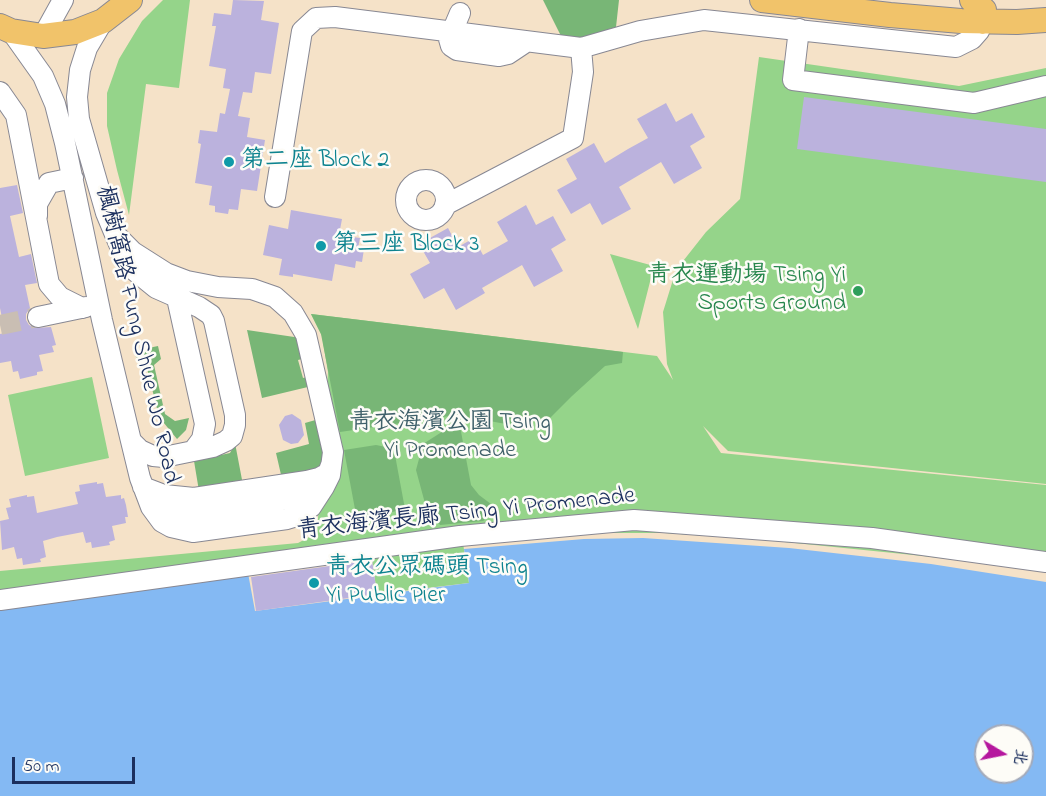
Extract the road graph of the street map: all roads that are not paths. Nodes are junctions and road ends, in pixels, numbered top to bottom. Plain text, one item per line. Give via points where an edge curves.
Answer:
1 (63, 0) edge
2 (130, 0) edge
3 (762, 0) edge
4 (972, 0) edge
5 (459, 6) edge
6 (1046, 20) edge
7 (103, 21) junction
8 (983, 22) junction
9 (799, 28) junction
10 (5, 29) edge
11 (425, 29) junction
12 (451, 32) junction
13 (43, 36) junction
14 (489, 36) junction
15 (526, 42) junction
16 (581, 48) junction
17 (1046, 86) edge
18 (0, 92) edge
19 (73, 178) junction
20 (275, 197) dead end
21 (445, 206) dead end
22 (37, 228) junction
23 (115, 234) junction
24 (182, 301) junction
25 (90, 306) junction
26 (38, 317) tunnel mouth
27 (131, 441) junction
28 (193, 451) junction
29 (333, 463) junction
30 (143, 487) junction
31 (1046, 562) edge
32 (0, 600) edge

1 - 13 street
2 - 7 main road
3 - 8 main road
4 - 8 main road via 984,10
5 - 11 street via 445,25
5 - 12 street
5 - 14 street via 465,22
6 - 8 main road
7 - 13 main road via 75,32
7 - 23 street, 楓樹窩路 Fung Shue Wo Road via 87,48 77,97 93,172
8 - 9 street via 972,39 956,47
9 - 16 street via 704,20 640,31
9 - 17 street via 793,80 974,103
10 - 13 main road
10 - 19 street, 楓樹窩路 Fung Shue Wo Road via 43,76 55,104
11 - 12 street
11 - 20 street via 335,17 316,18 302,31
12 - 14 street
12 - 15 street via 451,46 468,52 500,56
14 - 15 street
15 - 16 street
16 - 21 street via 583,72 573,138
18 - 22 street via 16,115
19 - 22 street via 50,183 37,204
19 - 25 street, 楓樹窩路 Fung Shue Wo Road
22 - 25 street via 49,284 60,297
23 - 24 street via 135,272
23 - 29 street, 楓樹窩路 Fung Shue Wo Road via 133,252 166,273 218,287 252,289 275,297 293,313 306,335
24 - 28 street via 205,424 202,439
24 - 28 street via 205,310 214,321 235,415 232,436 213,447
25 - 26 street
25 - 27 street, 楓樹窩路 Fung Shue Wo Road
27 - 28 street via 153,456
27 - 30 street, 楓樹窩路 Fung Shue Wo Road
29 - 30 street via 328,472 307,482 195,498 164,495
29 - 30 street, 楓樹窩路 Fung Shue Wo Road via 324,487 311,507 300,514 193,532 162,522
31 - 32 street, 青衣海濱長廊 Tsing Yi Promenade via 872,538 634,519 438,539

